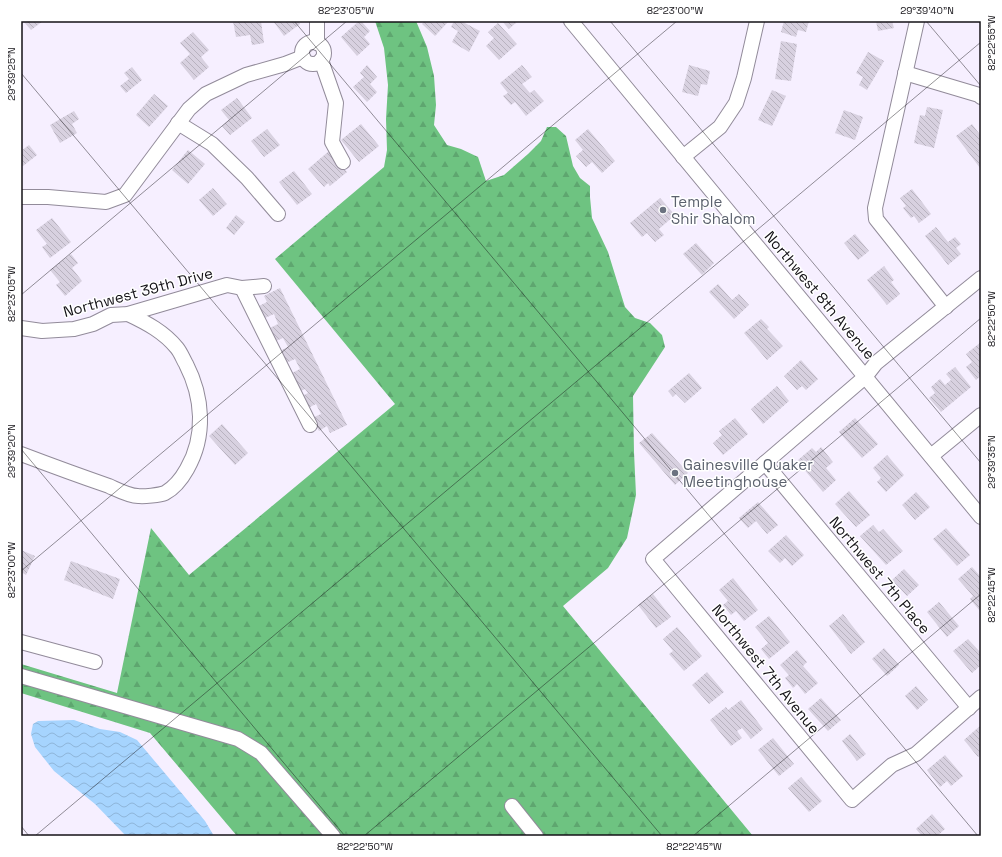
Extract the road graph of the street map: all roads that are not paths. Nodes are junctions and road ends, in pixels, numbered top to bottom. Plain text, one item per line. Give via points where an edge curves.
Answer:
1 (317, 21) edge
2 (571, 21) edge
3 (757, 21) edge
4 (917, 21) edge
5 (317, 43) junction
6 (303, 57) junction
7 (321, 60) junction
8 (905, 73) junction
9 (981, 97) edge
10 (178, 123) junction
11 (684, 157) junction
12 (342, 162) dead end
13 (21, 197) edge
14 (278, 214) dead end
15 (981, 278) edge
16 (264, 286) dead end
17 (242, 288) junction
18 (946, 307) junction
19 (128, 314) junction
20 (21, 328) edge
21 (865, 377) junction
22 (981, 415) edge
23 (310, 425) dead end
24 (21, 454) edge
25 (931, 456) junction
26 (765, 463) junction
27 (981, 517) edge
28 (21, 642) edge
29 (95, 662) dead end
30 (21, 676) edge
31 (981, 697) edge
32 (969, 708) junction
33 (512, 806) dead end
34 (334, 836) edge
35 (536, 836) edge

1 - 5 street
2 - 11 street, Northwest 8th Avenue
3 - 11 street via 736,103 720,127
4 - 8 street
5 - 6 street via 306,45
5 - 7 street via 324,53
6 - 7 street via 309,63 318,63
6 - 10 street via 246,76 206,94
7 - 12 street via 336,103 332,142
8 - 9 street
8 - 18 street via 875,208 876,220
10 - 13 street via 125,195 106,202
10 - 14 street via 212,144 247,178
11 - 21 street, Northwest 8th Avenue
15 - 18 street
16 - 17 street, Northwest 39th Drive
17 - 19 street, Northwest 39th Drive via 227,285
17 - 23 street
18 - 21 street via 876,363
19 - 20 street, Northwest 39th Drive via 111,315 93,324 60,331
19 - 24 street via 166,336 178,349 192,375 199,402 199,441 184,475 164,493 137,497
21 - 25 street, Northwest 8th Avenue
21 - 26 street
22 - 25 street
25 - 27 street, Northwest 8th Avenue
26 - 32 street, Northwest 7th Place
26 - 32 street, Northwest 7th Avenue via 653,559 852,800 892,765 916,754
28 - 29 street
30 - 34 street via 238,739 261,753
31 - 32 street
33 - 35 street

